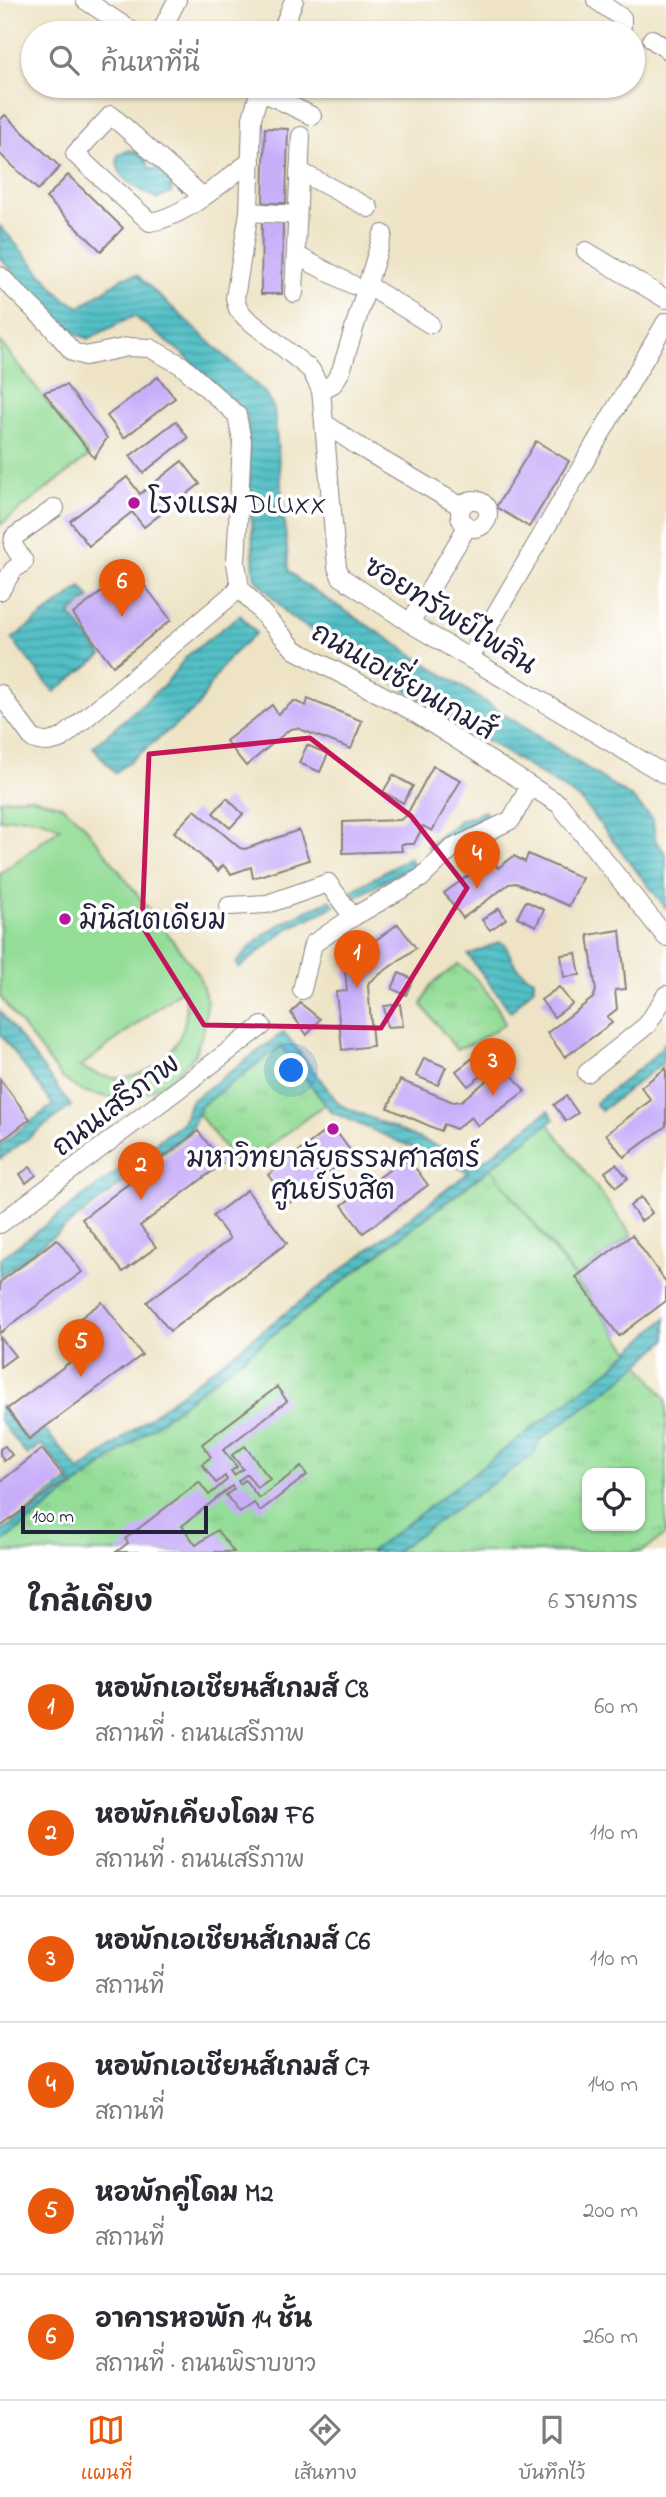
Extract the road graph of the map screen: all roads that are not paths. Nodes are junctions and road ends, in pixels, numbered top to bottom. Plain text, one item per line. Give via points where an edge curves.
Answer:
1 (177, 0) edge
2 (294, 0) edge
3 (596, 0) edge
4 (92, 2) edge
5 (118, 21) edge
6 (166, 21) edge
7 (286, 21) edge
8 (622, 21) edge
9 (258, 98) edge
10 (278, 98) edge
11 (312, 117) dead end
12 (301, 136) dead end
13 (251, 161) junction
14 (299, 171) junction
15 (202, 196) junction
16 (369, 208) dead end
17 (249, 212) junction
18 (297, 215) junction
19 (383, 234) dead end
20 (586, 251) dead end
21 (296, 255) junction
22 (0, 275) edge
23 (360, 285) junction
24 (294, 293) dead end
25 (666, 299) edge
26 (666, 322) edge
27 (430, 324) dead end
28 (321, 390) junction
29 (324, 423) junction
30 (461, 507) junction
31 (55, 508) dead end
32 (467, 527) junction
33 (240, 588) junction
34 (0, 591) edge
35 (410, 623) junction
36 (470, 658) junction
37 (0, 694) edge
38 (666, 775) edge
39 (530, 786) junction
40 (229, 906) dead end
41 (353, 917) junction
42 (666, 937) edge
43 (302, 990) dead end
44 (666, 995) edge
45 (262, 1026) dead end
46 (587, 1073) dead end
47 (0, 1224) edge

1 - 6 street
2 - 7 street
3 - 8 street
4 - 5 street
9 - 13 street, ซอยทรัพย์ไพลิน via 250,136
10 - 11 street
12 - 14 street
13 - 15 street
13 - 17 street, ซอยทรัพย์ไพลิน
14 - 16 street
14 - 18 street
15 - 15 street via 182,212 150,222 75,154 111,115
17 - 18 street
17 - 28 street, ซอยทรัพย์ไพลิน via 235,298 238,309 311,370
18 - 21 street
19 - 23 street
20 - 25 street
21 - 23 street
21 - 24 street
22 - 33 street via 73,352 85,356 128,347 150,348 181,365 237,415 242,441 236,563
23 - 27 street
23 - 28 street via 341,372 333,384
26 - 36 street
28 - 29 street, ซอยทรัพย์ไพลิน
29 - 30 street
29 - 35 street, ซอยทรัพย์ไพลิน via 341,578
30 - 32 street via 460,518
30 - 32 street via 469,500 479,500 488,509 487,521 478,528
31 - 34 street via 14,537 13,545 24,562
32 - 35 street
33 - 37 street via 62,738 50,742 33,739
33 - 39 street, ถนนเอเซี่ยนเกมส์ via 295,650 407,708
35 - 36 street, ซอยทรัพย์ไพลิน
36 - 38 street, ซอยทรัพย์ไพลิน
39 - 41 street via 511,820 451,849 421,878
39 - 42 street, ถนนเอเซี่ยนเกมส์ via 559,804
40 - 41 street via 267,904 328,883
41 - 43 street via 313,944
44 - 46 street via 647,1025
45 - 47 street, ถนนเสรีภาพ

